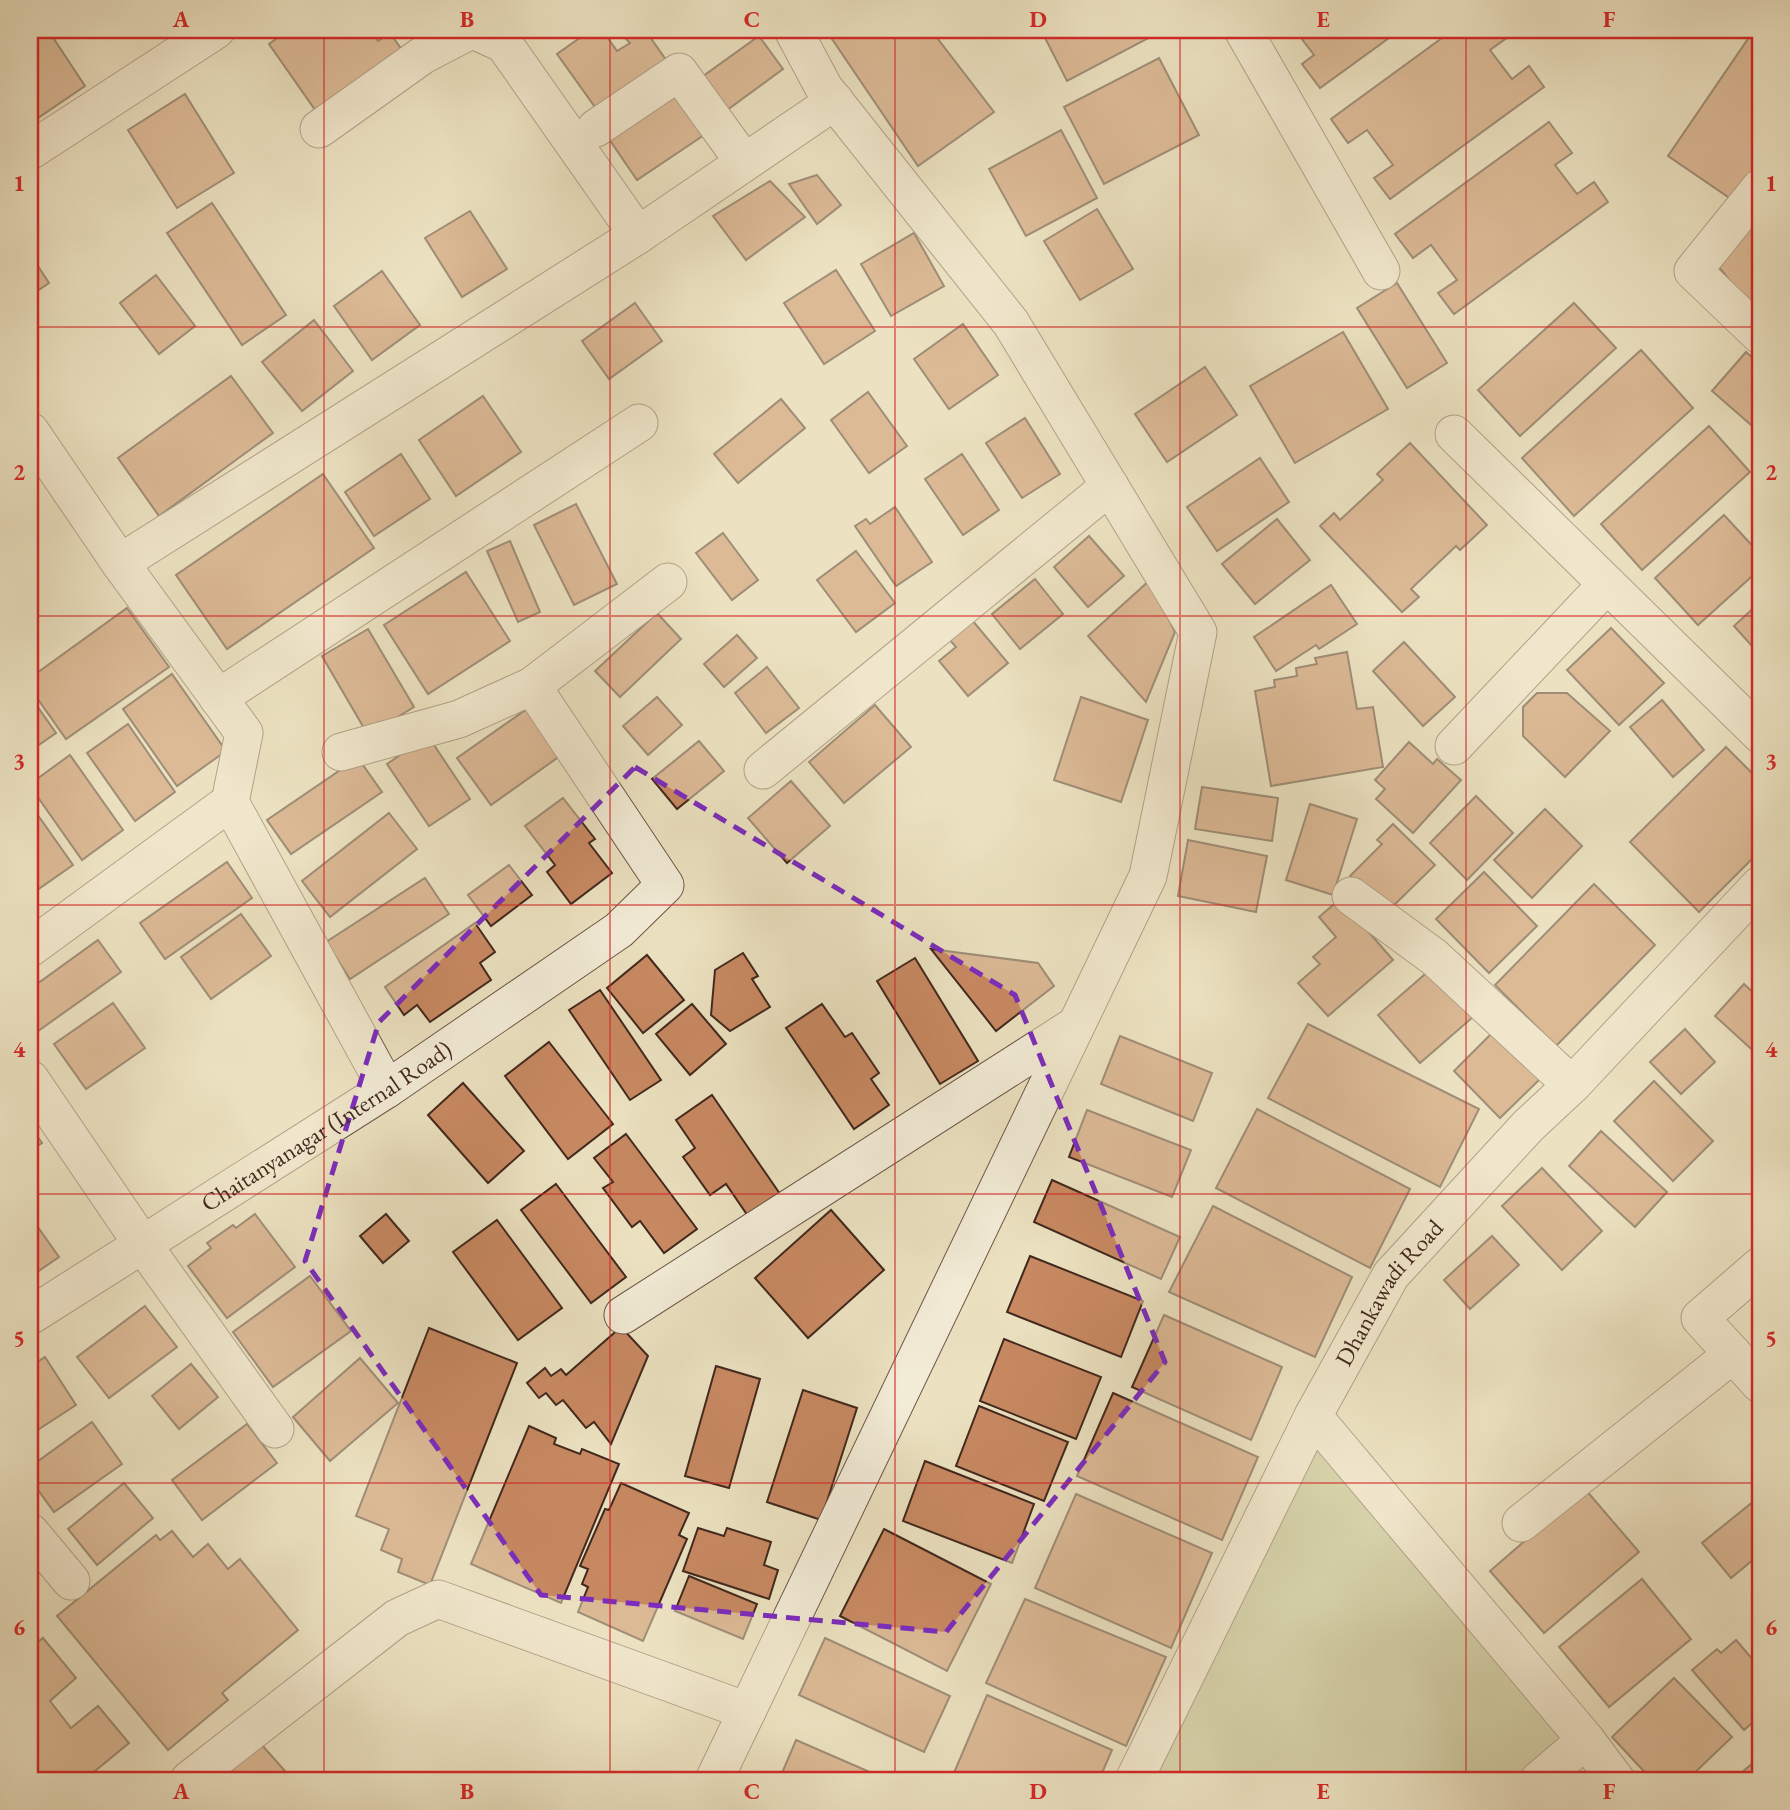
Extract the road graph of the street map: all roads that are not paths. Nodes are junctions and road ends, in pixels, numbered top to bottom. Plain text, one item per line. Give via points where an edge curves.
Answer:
1 (216, 30) edge
2 (472, 30) edge
3 (793, 30) edge
4 (1243, 30) edge
5 (835, 101) junction
6 (596, 128) dead end
7 (319, 129) dead end
8 (30, 151) edge
9 (744, 162) junction
10 (1760, 188) edge
11 (638, 235) junction
12 (1381, 271) dead end
13 (1760, 335) edge
14 (639, 423) dead end
15 (30, 431) edge
16 (1454, 435) dead end
17 (1110, 486) junction
18 (120, 563) junction
19 (668, 582) dead end
20 (1606, 584) junction
21 (532, 686) junction
22 (218, 698) junction
23 (1760, 734) edge
24 (1454, 746) dead end
25 (341, 752) dead end
26 (764, 771) dead end
27 (230, 802) junction
28 (1760, 885) edge
29 (1351, 896) dead end
30 (30, 948) edge
31 (1076, 1025) junction
32 (30, 1079) edge
33 (1572, 1085) junction
34 (387, 1089) junction
35 (143, 1245) junction
36 (1760, 1266) edge
37 (623, 1315) dead end
38 (30, 1316) edge
39 (1733, 1354) junction
40 (1760, 1384) edge
41 (1313, 1416) junction
42 (275, 1429) dead end
43 (1521, 1523) dead end
44 (30, 1532) edge
45 (71, 1581) dead end
46 (747, 1711) junction
47 (1586, 1740) junction
48 (189, 1780) edge
49 (714, 1780) edge
50 (1134, 1780) edge
51 (1539, 1780) edge
52 (1616, 1780) edge

1 - 8 street
2 - 7 street via 423,55
2 - 11 street via 504,44
3 - 5 street
4 - 12 street
5 - 9 street
5 - 17 street via 1011,323
6 - 9 street via 679,72
9 - 11 street
10 - 13 street via 1693,271
11 - 18 street
14 - 22 street
15 - 18 street
16 - 20 street
17 - 26 street
17 - 31 street via 1198,632 1148,876
18 - 22 street
19 - 21 street
20 - 23 street
20 - 24 street
21 - 25 street via 459,719
21 - 34 street, Chaitanyanagar (Internal Road) via 665,885 619,930
22 - 27 street via 244,733
27 - 30 street
27 - 34 street
28 - 33 street, Dhankawadi Road
29 - 33 street via 1434,957
31 - 37 street
31 - 46 street
32 - 35 street
33 - 41 street, Dhankawadi Road via 1528,1126 1391,1275
34 - 35 street, Chaitanyanagar (Internal Road)
35 - 38 street, Chaitanyanagar (Internal Road)
35 - 42 street
36 - 39 street via 1700,1318
39 - 40 street
39 - 43 street
41 - 47 street
41 - 50 street, Dhankawadi Road
44 - 45 street
46 - 48 street via 438,1599 397,1618
46 - 49 street
47 - 51 street
47 - 52 street

